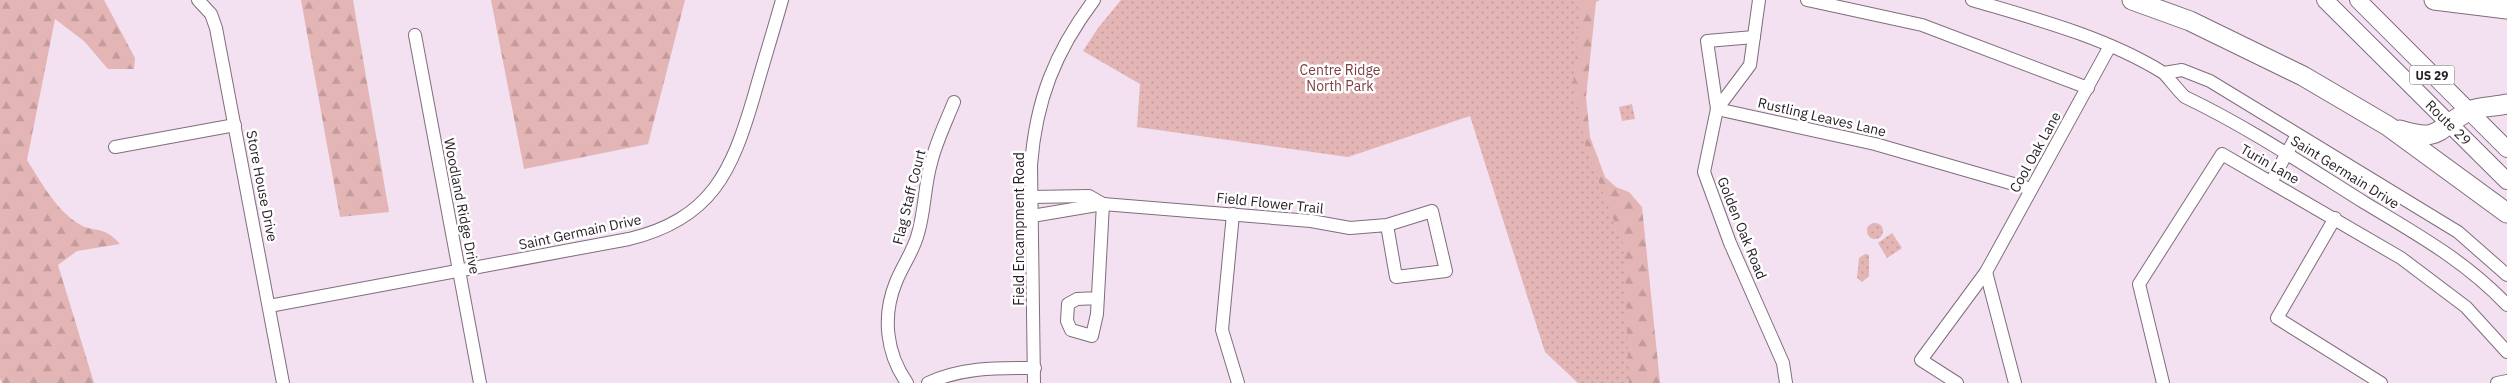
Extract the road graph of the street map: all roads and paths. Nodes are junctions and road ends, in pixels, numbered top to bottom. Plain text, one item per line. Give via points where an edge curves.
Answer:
1 (198, 0) edge
2 (782, 0) edge
3 (1094, 0) edge
4 (1759, 0) edge
5 (1807, 0) edge
6 (1972, 0) edge
7 (2132, 0) edge
8 (2325, 0) edge
9 (2358, 0) edge
10 (2434, 0) edge
11 (2507, 9) edge
12 (415, 35) dead end
13 (1754, 37) junction
14 (2110, 46) junction
15 (2164, 73) junction
16 (2088, 88) junction
17 (954, 102) dead end
18 (2507, 104) edge
19 (1717, 109) junction
20 (2469, 111) junction
21 (2451, 124) junction
22 (235, 125) junction
23 (2388, 126) junction
24 (2297, 135) junction
25 (114, 147) dead end
26 (2507, 148) edge
27 (2287, 154) junction
28 (2507, 181) edge
29 (2271, 182) junction
30 (2031, 189) junction
31 (1032, 197) junction
32 (1103, 204) junction
33 (2507, 213) edge
34 (1233, 214) junction
35 (1032, 216) junction
36 (2335, 218) junction
37 (1387, 224) junction
38 (459, 271) junction
39 (1986, 272) junction
40 (2507, 275) edge
41 (1098, 298) dead end
42 (2507, 305) edge
43 (269, 306) junction
44 (2507, 352) edge
45 (1036, 368) junction
46 (2507, 381) edge
47 (283, 383) edge
48 (480, 383) edge
49 (907, 383) edge
50 (928, 383) edge
51 (1034, 383) edge
52 (1238, 383) edge
53 (1786, 383) edge
54 (1957, 383) edge
55 (2015, 383) edge
56 (2163, 383) edge
57 (2381, 383) edge
58 (2497, 383) edge

1 - 22 street, Store House Drive via 211,14 216,28
2 - 38 street, Saint Germain Drive via 734,158 717,185 692,210 643,236
3 - 31 street, Field Encampment Road via 1068,38 1040,104 1034,136
4 - 13 street, Golden Oak Road
5 - 16 street via 1922,25
6 - 14 street, Saint Germain Drive
7 - 23 highway via 2190,21 2303,76
8 - 21 main road, Route 29 / US 29
9 - 20 main road, Route 29 / US 29
10 - 11 highway
12 - 38 street, Woodland Ridge Drive
13 - 19 street, Golden Oak Road via 1750,65
13 - 19 street via 1707,41
14 - 15 street, Saint Germain Drive
14 - 16 street, Cool Oak Lane
15 - 24 street, Saint Germain Drive via 2182,70 2210,81
15 - 27 street, Saint Germain Drive via 2185,96
16 - 30 street, Cool Oak Lane
17 - 49 street, Flag Staff Court via 931,162 917,237 896,281 889,307 890,348
18 - 20 highway
19 - 30 street, Rustling Leaves Lane via 1875,144
19 - 53 street, Golden Oak Road via 1704,172 1730,243 1783,363
20 - 21 highway
20 - 26 main road, Route 29 / US 29
21 - 23 highway via 2427,136
21 - 28 main road, Route 29 / US 29
22 - 25 street
22 - 43 street, Store House Drive
23 - 33 highway
24 - 27 street
24 - 40 street, Saint Germain Drive via 2458,232
27 - 29 street
27 - 42 street, Saint Germain Drive via 2466,267
29 - 36 street, Turin Lane
29 - 56 street, Turin Lane via 2222,154 2139,284
30 - 39 street, Cool Oak Lane
31 - 32 street, Field Flower Trail via 1089,196
31 - 35 street, Field Encampment Road
32 - 34 street, Field Flower Trail
32 - 35 street, Field Flower Trail
32 - 41 street
34 - 37 street, Field Flower Trail via 1350,228
34 - 52 street via 1222,330
35 - 45 street, Field Encampment Road
36 - 44 street, Turin Lane via 2435,282 2466,307
36 - 57 street via 2277,318
37 - 37 street, Field Flower Trail via 1432,211 1446,271 1396,277
38 - 43 street, Saint Germain Drive
38 - 48 street, Woodland Ridge Drive
39 - 54 street, Cool Oak Lane via 1921,360
39 - 55 street
43 - 47 street, Store House Drive
45 - 50 street via 962,371
45 - 51 street, Field Encampment Road
46 - 58 street

